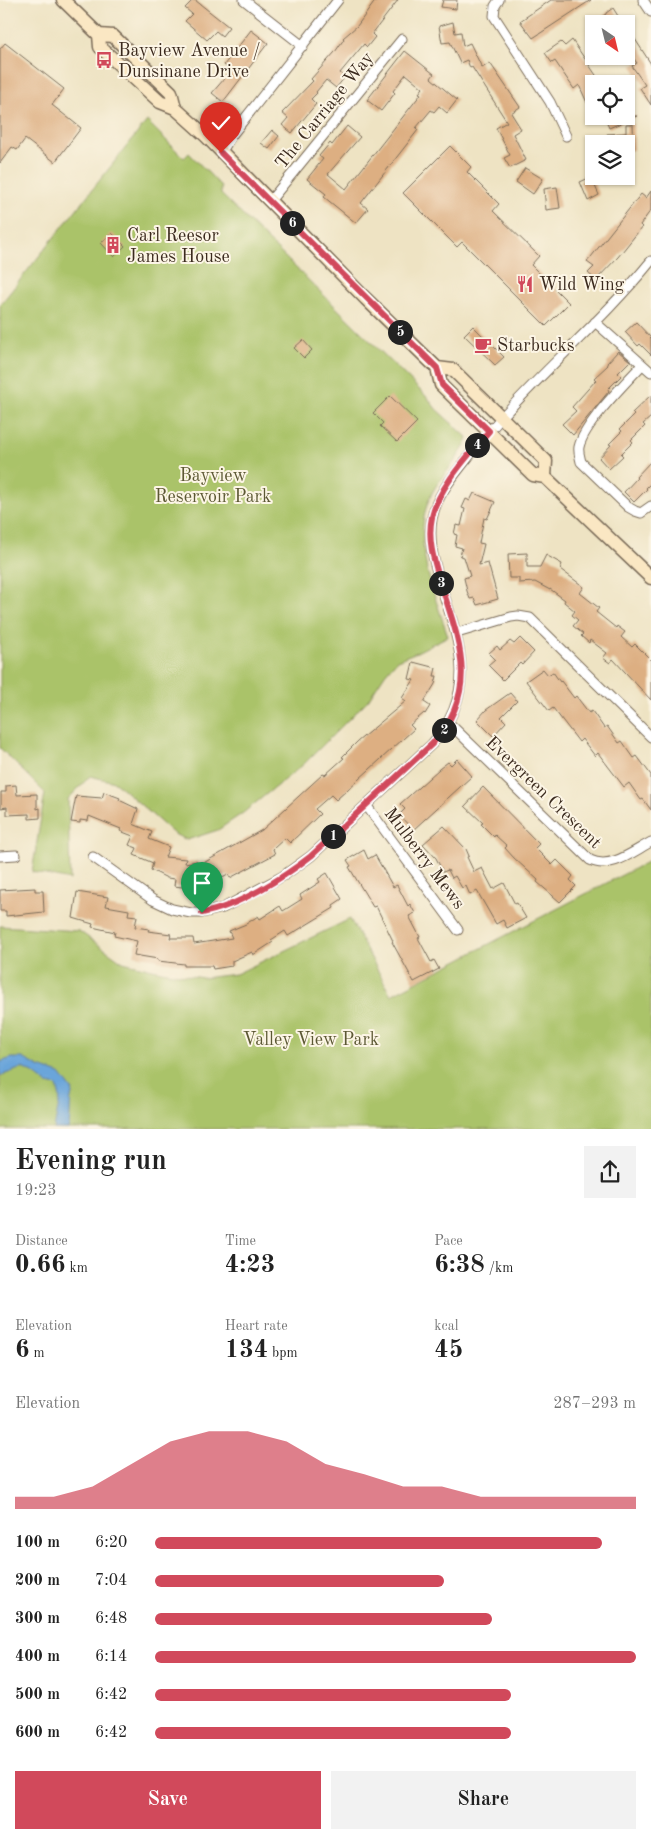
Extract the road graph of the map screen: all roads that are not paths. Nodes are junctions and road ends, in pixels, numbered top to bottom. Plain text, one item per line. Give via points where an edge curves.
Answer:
1 (63, 0) edge
2 (244, 0) edge
3 (338, 0) edge
4 (499, 0) edge
5 (643, 0) edge
6 (651, 12) edge
7 (402, 39) dead end
8 (304, 46) junction
9 (566, 136) dead end
10 (221, 153) junction
11 (270, 201) junction
12 (651, 261) edge
13 (595, 322) junction
14 (642, 364) junction
15 (437, 368) junction
16 (651, 372) edge
17 (495, 424) junction
18 (545, 477) junction
19 (651, 506) edge
20 (651, 578) edge
21 (457, 633) junction
22 (449, 723) junction
23 (651, 737) edge
24 (366, 806) junction
25 (651, 842) edge
26 (16, 854) dead end
27 (0, 856) edge
28 (93, 857) dead end
29 (458, 930) dead end

1 - 10 main road via 99,35 100,47 160,102 175,108
2 - 8 street
3 - 8 street
4 - 9 street via 494,16 550,102
5 - 6 street
7 - 11 street, The Carriage Way
8 - 10 street
10 - 11 main road
11 - 15 main road
12 - 13 street
13 - 14 street
13 - 17 street
14 - 16 street
14 - 19 street via 598,414 583,437 579,453 581,462 628,507 641,513
15 - 17 main road via 442,385
15 - 17 main road via 453,370
17 - 18 main road via 533,475
17 - 18 main road via 546,462
17 - 21 street via 447,484 432,516 433,559
18 - 20 main road
21 - 22 street via 462,678 460,694
21 - 23 street via 512,617 530,618
22 - 24 street via 432,744
22 - 25 street, Evergreen Crescent via 590,860 608,864
24 - 28 street via 298,866 232,904 213,911 191,913 162,905
24 - 29 street, Mulberry Mews
26 - 27 street

